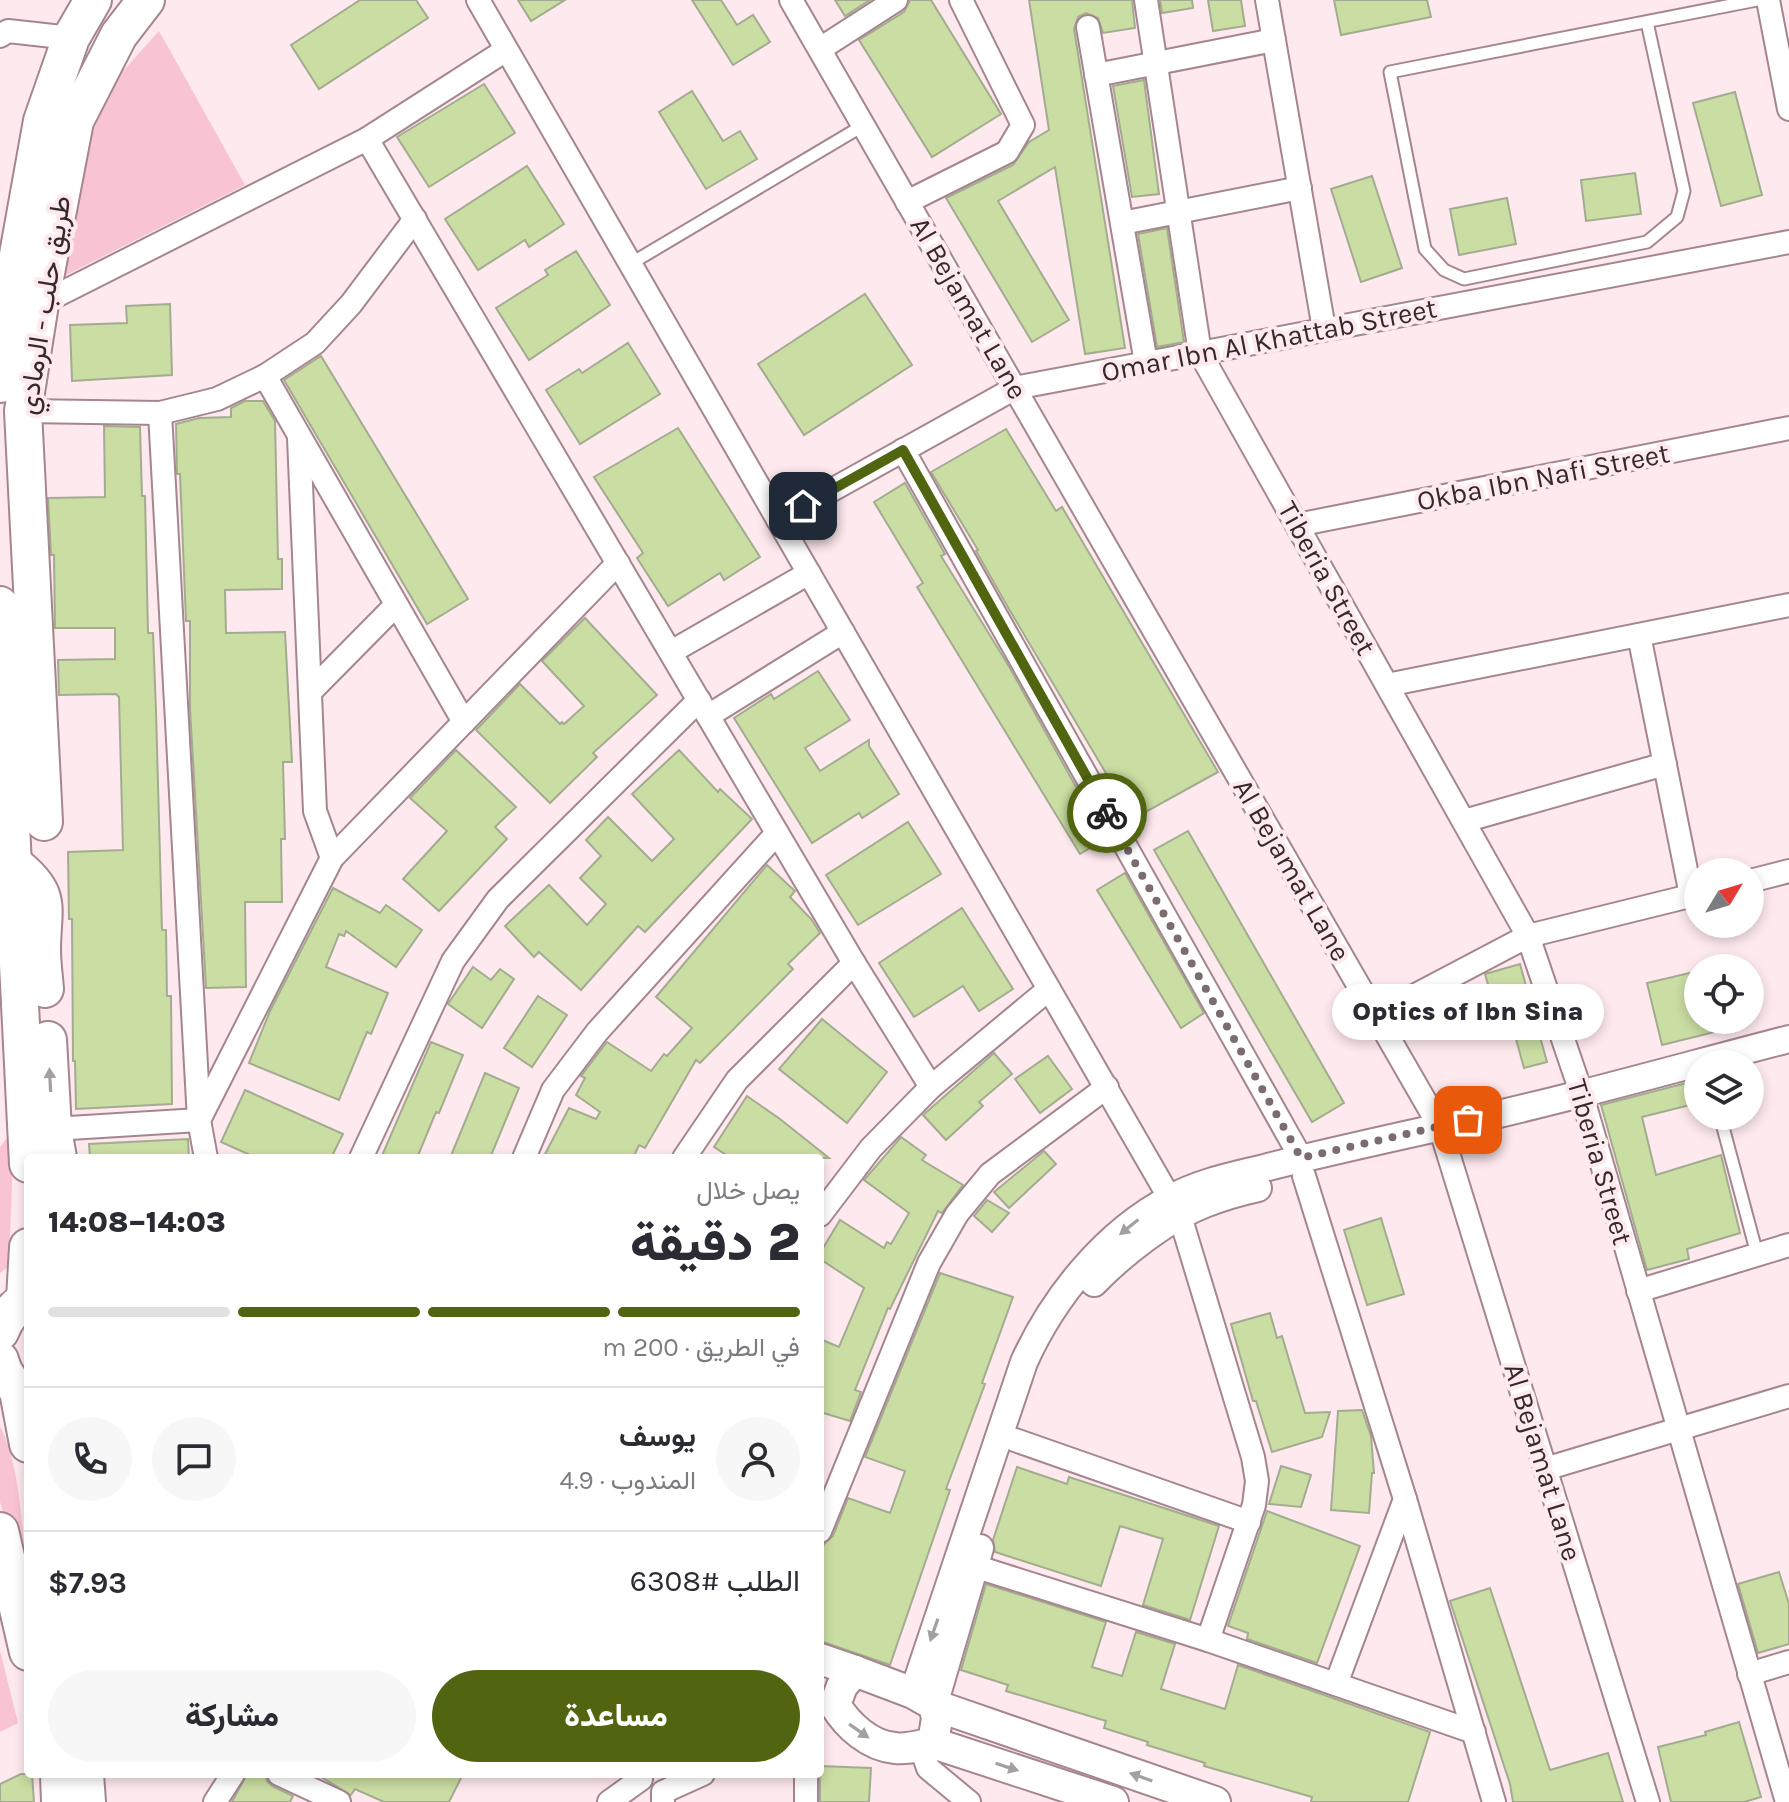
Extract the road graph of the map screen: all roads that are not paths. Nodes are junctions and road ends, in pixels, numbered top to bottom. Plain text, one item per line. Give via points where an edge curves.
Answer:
1 (93, 0) edge
2 (146, 0) edge
3 (162, 0) edge
4 (478, 0) edge
5 (791, 0) edge
6 (896, 0) edge
7 (961, 0) edge
8 (1146, 0) edge
9 (1267, 0) edge
10 (1757, 0) edge
11 (1768, 0) edge
12 (1647, 22) junction
13 (1088, 27) dead end
14 (119, 35) junction
15 (0, 36) edge
16 (71, 38) junction
17 (1274, 40) junction
18 (820, 49) junction
19 (506, 50) junction
20 (1157, 63) junction
21 (1785, 72) edge
22 (1096, 75) junction
23 (1789, 109) edge
24 (864, 125) junction
25 (367, 139) junction
26 (1300, 188) junction
27 (907, 202) junction
28 (1180, 212) junction
29 (415, 219) junction
30 (1122, 223) junction
31 (1789, 242) edge
32 (630, 264) junction
33 (24, 306) junction
34 (1324, 329) junction
35 (1200, 353) junction
36 (1146, 363) junction
37 (265, 376) junction
38 (0, 384) edge
39 (1015, 388) junction
40 (23, 411) junction
41 (160, 413) junction
42 (1789, 428) edge
43 (299, 438) junction
44 (903, 450) junction
45 (778, 520) junction
46 (1297, 525) junction
47 (618, 563) junction
48 (809, 573) junction
49 (0, 605) edge
50 (396, 605) junction
51 (1788, 608) edge
52 (843, 632) junction
53 (1639, 635) junction
54 (671, 652) junction
55 (1, 656) edge
56 (1387, 685) junction
57 (310, 692) junction
58 (703, 708) junction
59 (464, 722) junction
60 (24, 752) junction
61 (1665, 764) junction
62 (1464, 821) junction
63 (44, 822) dead end
64 (777, 833) junction
65 (332, 858) junction
66 (1687, 858) edge
67 (14, 864) junction
68 (1789, 871) edge
69 (1764, 877) edge
70 (1684, 897) edge
71 (1528, 936) junction
72 (854, 963) junction
73 (1049, 989) junction
74 (1376, 1016) junction
75 (1789, 1039) edge
76 (1749, 1050) edge
77 (1684, 1067) edge
78 (931, 1087) junction
79 (1107, 1087) junction
80 (1581, 1092) junction
81 (26, 1102) junction
82 (199, 1120) junction
83 (1440, 1127) junction
84 (1724, 1130) edge
85 (0, 1134) edge
86 (56, 1143) edge
87 (28, 1154) edge
88 (205, 1154) edge
89 (363, 1154) edge
90 (526, 1154) edge
91 (687, 1154) edge
92 (1302, 1167) junction
93 (1175, 1207) junction
94 (824, 1210) edge
95 (1789, 1245) edge
96 (1757, 1254) junction
97 (1638, 1291) junction
98 (24, 1301) edge
99 (0, 1332) edge
100 (15, 1383) edge
101 (1789, 1396) edge
102 (24, 1425) edge
103 (1678, 1429) junction
104 (1015, 1440) junction
105 (1545, 1469) junction
106 (1405, 1499) junction
107 (824, 1521) edge
108 (1249, 1522) junction
109 (0, 1531) edge
110 (974, 1566) junction
111 (24, 1635) edge
112 (1208, 1640) junction
113 (824, 1660) edge
114 (1789, 1662) edge
115 (855, 1671) junction
116 (1749, 1674) junction
117 (1336, 1684) junction
118 (923, 1699) junction
119 (825, 1707) edge
120 (1474, 1732) junction
121 (927, 1744) junction
122 (59, 1778) edge
123 (85, 1778) edge
124 (230, 1778) edge
125 (288, 1778) edge
126 (634, 1778) edge
127 (639, 1778) edge
128 (696, 1778) edge
129 (806, 1778) edge
130 (663, 1797) edge
131 (60, 1802) edge
132 (87, 1802) edge
133 (215, 1802) edge
134 (339, 1802) edge
135 (609, 1802) edge
136 (806, 1802) edge
137 (968, 1802) edge
138 (1113, 1802) edge
139 (1215, 1802) edge
140 (1494, 1802) edge
141 (1648, 1802) edge
142 (1787, 1802) edge

1 - 16 highway, طريق حلب - الرمادي
2 - 14 highway, طريق حلب - الرمادي
3 - 14 main road
4 - 19 street
5 - 18 street, Al Bejamat Lane
6 - 18 street
7 - 27 street via 1023,125 1007,152
8 - 20 street
9 - 17 street
10 - 12 lane
11 - 21 street
12 - 12 lane via 1390,72 1425,249 1444,270 1464,279 1647,242 1677,217 1684,191
13 - 22 street
14 - 33 highway, طريق حلب - الرمادي via 75,121
15 - 16 street via 8,31
16 - 33 highway, طريق حلب - الرمادي via 42,121
17 - 20 street
17 - 26 street
18 - 24 street, Al Bejamat Lane
19 - 25 street
19 - 32 street
20 - 22 street
20 - 28 street
21 - 23 street
22 - 30 street
24 - 27 street, Al Bejamat Lane
24 - 32 lane
25 - 29 street
25 - 33 street
26 - 28 street
26 - 34 street
27 - 39 street, Al Bejamat Lane
28 - 30 street
28 - 35 street
29 - 37 street via 315,343
29 - 47 street
30 - 36 street
31 - 34 street, Omar Ibn Al Khattab Street
32 - 45 street
33 - 38 highway, طريق حلب - الرمادي
33 - 40 highway, طريق حلب - الرمادي
34 - 35 street, Omar Ibn Al Khattab Street
35 - 36 street, Omar Ibn Al Khattab Street
35 - 46 street, Tiberia Street
36 - 39 street, Omar Ibn Al Khattab Street
37 - 41 street via 217,399
37 - 43 street
39 - 44 street, Omar Ibn Al Khattab Street
39 - 74 street, Al Bejamat Lane
40 - 41 street
40 - 60 highway, طريق حلب - الرمادي
41 - 82 street
42 - 46 street, Okba Ibn Nafi Street
43 - 50 street
43 - 57 street
44 - 45 street, Omar Ibn Al Khattab Street
44 - 92 street
45 - 48 street
46 - 56 street, Tiberia Street
47 - 54 street
47 - 59 street
48 - 52 street
48 - 54 street
49 - 55 highway, طريق حلب - الرمادي
50 - 57 street
50 - 59 street
51 - 53 street
52 - 58 street
52 - 73 street
53 - 56 street
53 - 61 street
54 - 58 street
55 - 60 highway, طريق حلب - الرمادي
56 - 62 street, Tiberia Street
57 - 65 street via 315,811
58 - 64 street
58 - 89 street via 498,899 453,961
59 - 65 street
60 - 63 highway, طريق حلب - الرمادي
60 - 67 highway, طريق حلب - الرمادي
61 - 62 street
61 - 66 street
62 - 71 street, Tiberia Street
64 - 72 street
64 - 90 street via 597,1032 553,1090
65 - 82 street
67 - 81 highway, طريق حلب - الرمادي
86 -> 67 highway via 42,949 46,911 40,891
68 - 69 street
70 - 71 street
71 - 74 street
71 - 80 street, Tiberia Street
72 - 78 street
72 - 91 street via 737,1080
73 - 78 street
73 - 79 street
74 - 83 street, Al Bejamat Lane
75 - 76 street
77 - 80 street
78 - 94 street via 871,1148
79 - 93 street
79 - 107 street via 990,1174 957,1214 929,1263
80 - 83 street
80 - 97 street, Tiberia Street
81 - 85 highway
81 - 87 highway, طريق حلب - الرمادي
82 - 86 street
82 - 88 street
83 - 92 street via 1388,1152
83 - 105 street, Al Bejamat Lane
84 - 96 lane
92 - 93 street via 1202,1205
92 - 106 street
93 - 104 street via 1070,1312 1038,1367
93 - 108 street via 1256,1469 1257,1493
93 -> 118 street via 1123,1232 1062,1294 1035,1338
95 - 96 street
96 - 97 street
97 - 103 street, Tiberia Street
98 - 99 highway
100 - 102 highway
101 - 103 street
103 - 105 street
103 - 116 street, Tiberia Street
104 - 108 street
104 - 110 street
105 - 141 street, Al Bejamat Lane
106 - 117 street
106 - 120 street
108 - 112 street
109 - 111 highway
110 - 112 street
110 - 118 street
112 - 117 street
113 - 115 main road
114 - 116 street
115 - 118 main road
115 - 119 main road
116 - 142 street, Tiberia Street
117 - 120 street
118 - 121 main road via 937,1718
139 -> 118 main road
119 -> 121 main road via 882,1745
120 - 140 street
121 - 137 street via 928,1768
121 -> 138 main road
122 - 131 highway
123 - 132 highway
124 - 133 street
125 - 134 street
126 - 135 street
127 - 130 street
128 - 130 street
129 - 136 street

